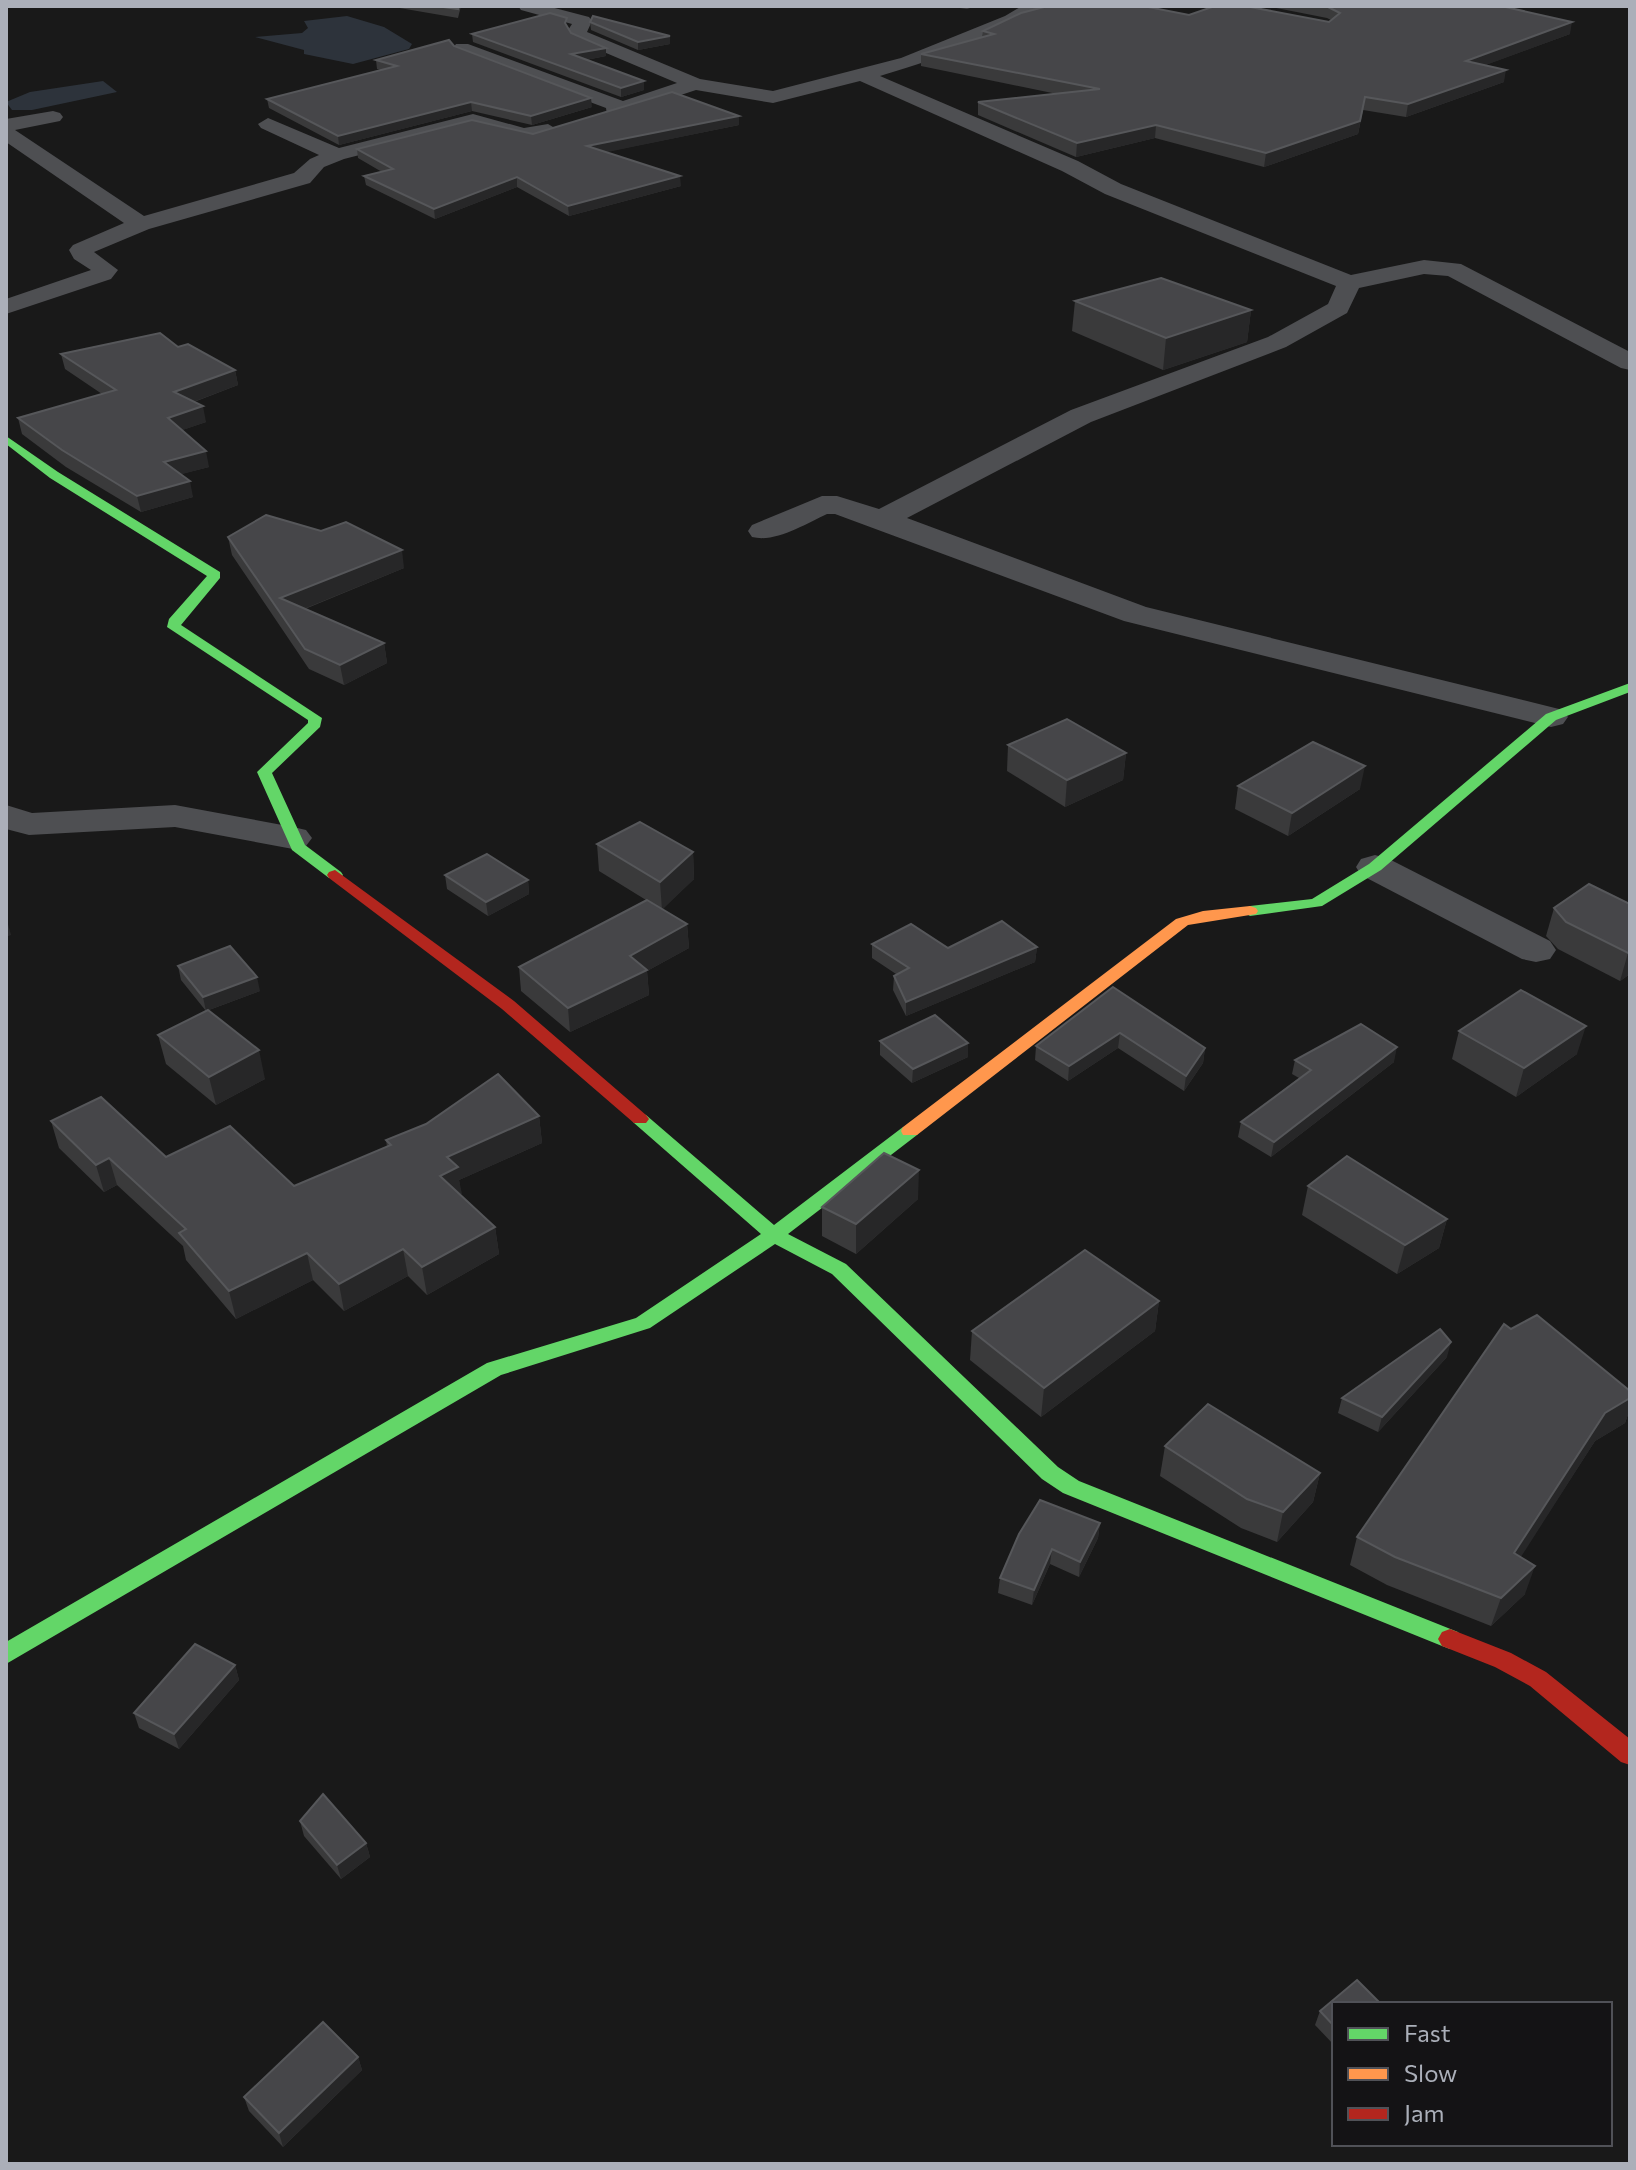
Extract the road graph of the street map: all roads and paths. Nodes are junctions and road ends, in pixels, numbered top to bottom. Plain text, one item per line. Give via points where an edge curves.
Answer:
1 (527, 6) edge
2 (1034, 6) edge
3 (462, 48) edge
4 (862, 75) junction
5 (695, 84) junction
6 (623, 108) junction
7 (53, 117) dead end
8 (593, 117) edge
9 (268, 124) dead end
10 (6, 125) edge
11 (563, 125) edge
12 (6, 133) edge
13 (337, 155) junction
14 (141, 224) junction
15 (1349, 283) junction
16 (6, 307) edge
17 (1630, 362) edge
18 (6, 439) edge
19 (882, 519) junction
20 (763, 531) dead end
21 (1630, 687) edge
22 (1551, 717) junction
23 (14, 825) edge
24 (293, 838) junction
25 (1375, 867) junction
26 (1536, 950) dead end
27 (774, 1235) junction
28 (6, 1654) edge
29 (1630, 1754) edge

1 - 5 street via 583,21 579,35
2 - 4 street via 908,62
3 - 6 street
4 - 5 street via 773,97
4 - 15 street via 1113,189
5 - 6 street
6 - 8 street
7 - 10 street
9 - 13 street
11 - 13 street via 528,135 473,120
12 - 14 street
13 - 14 street via 317,163 302,178
14 - 16 street via 81,250 106,270 103,274
15 - 17 street via 1424,267 1453,269
15 - 19 street via 1338,308 1277,342 1081,416
18 - 24 street via 215,575 174,627 315,718 315,724 264,772
19 - 20 street via 822,505
19 - 22 street via 1135,614
21 - 22 street
22 - 25 street
23 - 24 street via 164,816
24 - 27 street via 298,847 508,1005
25 - 26 street
25 - 27 street via 1306,906 1182,922
27 - 28 street via 643,1323 473,1380
27 - 29 street via 839,1269 1050,1473 1071,1487 1503,1660 1538,1679

